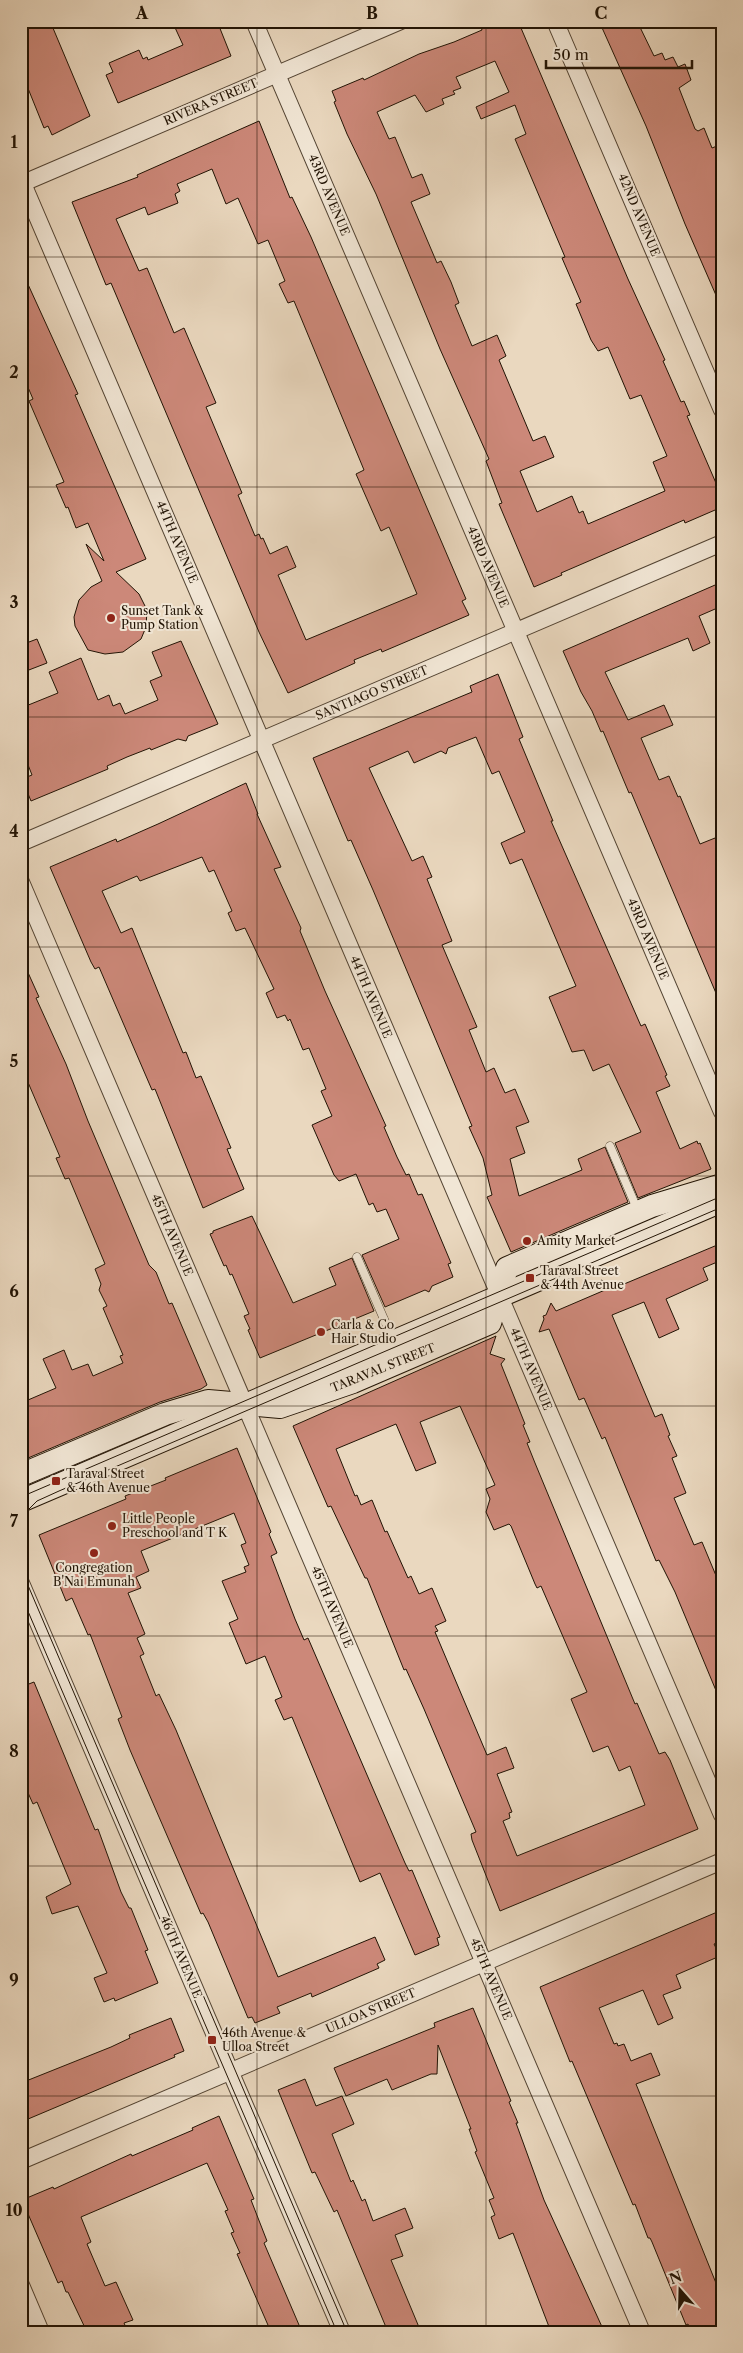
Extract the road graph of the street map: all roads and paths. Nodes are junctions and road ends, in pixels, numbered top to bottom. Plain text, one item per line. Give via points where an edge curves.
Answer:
1 (254, 21) edge
2 (401, 21) edge
3 (556, 21) edge
4 (277, 74) junction
5 (22, 182) edge
6 (722, 410) edge
7 (722, 543) edge
8 (515, 631) junction
9 (261, 740) junction
10 (21, 843) edge
11 (21, 882) edge
12 (722, 1112) edge
13 (610, 1146) dead end
14 (722, 1185) edge
15 (722, 1202) edge
16 (638, 1212) junction
17 (357, 1257) dead end
18 (500, 1297) junction
19 (394, 1342) junction
20 (245, 1406) junction
21 (21, 1475) edge
22 (21, 1501) edge
23 (21, 1583) edge
24 (722, 1815) edge
25 (722, 1861) edge
26 (484, 1963) junction
27 (230, 2072) junction
28 (21, 2161) edge
29 (21, 2285) edge
30 (41, 2332) edge
31 (342, 2332) edge
32 (642, 2332) edge

1 - 4 street, 43RD AVENUE
2 - 4 street, RIVERA STREET
3 - 6 street, 42ND AVENUE
4 - 5 street, RIVERA STREET
4 - 8 street, 43RD AVENUE
5 - 9 street, 44TH AVENUE
7 - 8 street, SANTIAGO STREET
8 - 9 street, SANTIAGO STREET
8 - 12 street, 43RD AVENUE
9 - 10 street, SANTIAGO STREET
9 - 18 street, 44TH AVENUE
11 - 20 street, 45TH AVENUE
13 - 16 lane
14 - 16 street, TARAVAL STREET
15 - 18 street, TARAVAL STREET
16 - 18 street, TARAVAL STREET via 507,1268
17 - 19 lane
18 - 19 street, TARAVAL STREET
18 - 20 street, TARAVAL STREET via 490,1323 362,1378 280,1407
18 - 24 street, 44TH AVENUE
19 - 20 street, TARAVAL STREET
20 - 21 street, TARAVAL STREET via 208,1401 182,1409
20 - 22 street, TARAVAL STREET
20 - 26 street, 45TH AVENUE
23 - 27 street, 46TH AVENUE
25 - 26 street, ULLOA STREET
26 - 27 street, ULLOA STREET
26 - 32 street, 45TH AVENUE
27 - 28 street, ULLOA STREET
27 - 31 street, 46TH AVENUE
29 - 30 street

